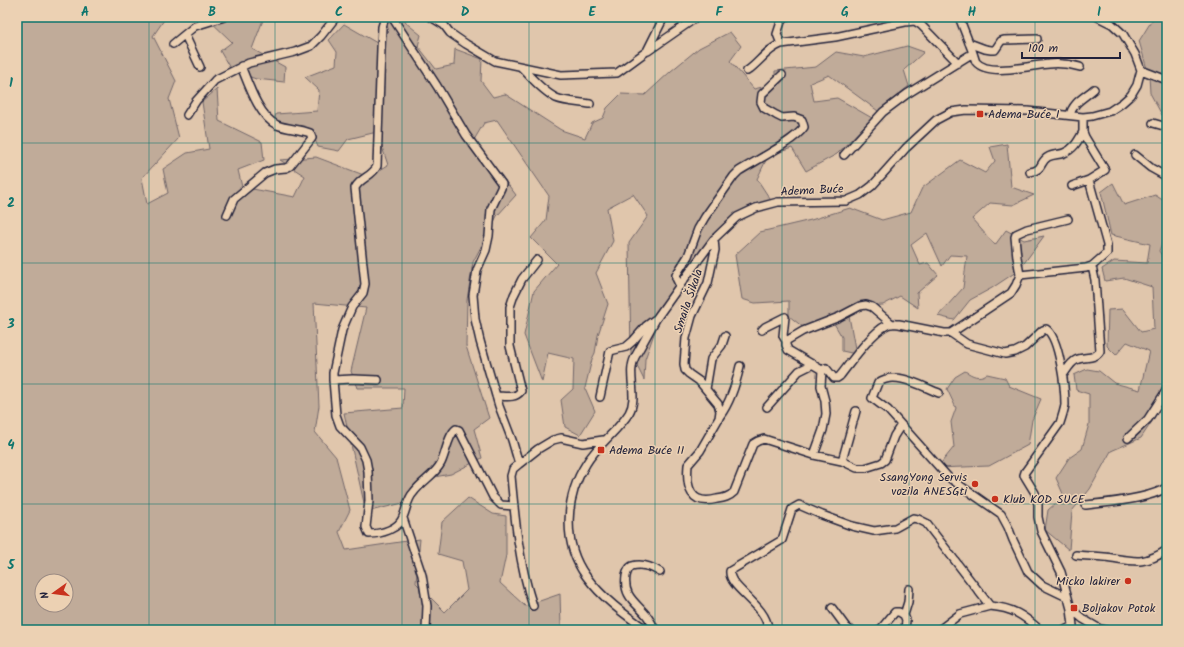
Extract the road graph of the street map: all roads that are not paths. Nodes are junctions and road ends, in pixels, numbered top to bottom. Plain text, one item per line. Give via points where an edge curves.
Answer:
1 (224, 17) edge
2 (336, 17) edge
3 (384, 17) edge
4 (392, 17) edge
5 (431, 17) edge
6 (441, 17) edge
7 (664, 17) edge
8 (697, 17) edge
9 (786, 17) edge
10 (959, 17) edge
11 (1098, 17) edge
12 (444, 25) junction
13 (185, 34) junction
14 (1037, 39) dead end
15 (969, 43) junction
16 (173, 44) dead end
17 (781, 44) junction
18 (647, 51) junction
19 (973, 53) junction
20 (958, 63) junction
21 (242, 66) junction
22 (521, 66) junction
23 (200, 67) dead end
24 (1080, 67) dead end
25 (1141, 70) junction
26 (747, 72) dead end
27 (782, 75) dead end
28 (1167, 80) edge
29 (1094, 90) dead end
30 (590, 104) dead end
31 (187, 115) dead end
32 (1070, 115) junction
33 (1083, 117) junction
34 (1153, 123) dead end
35 (1167, 127) edge
36 (1083, 132) junction
37 (844, 155) dead end
38 (1136, 155) dead end
39 (1030, 172) dead end
40 (1167, 177) edge
41 (1089, 180) junction
42 (1072, 186) dead end
43 (227, 215) dead end
44 (1068, 219) dead end
45 (714, 239) junction
46 (537, 260) dead end
47 (1092, 266) junction
48 (1020, 275) junction
49 (680, 286) junction
50 (656, 319) junction
51 (892, 324) junction
52 (762, 330) dead end
53 (951, 333) junction
54 (725, 336) dead end
55 (786, 341) junction
56 (813, 364) junction
57 (740, 366) dead end
58 (822, 370) junction
59 (1063, 375) junction
60 (333, 380) junction
61 (378, 380) dead end
62 (706, 389) junction
63 (1167, 389) edge
64 (939, 393) dead end
65 (496, 396) junction
66 (600, 397) dead end
67 (767, 407) dead end
68 (856, 411) dead end
69 (719, 418) junction
70 (901, 425) junction
71 (1128, 438) dead end
72 (604, 440) junction
73 (814, 455) junction
74 (842, 462) junction
75 (519, 464) junction
76 (1167, 487) edge
77 (1085, 505) dead end
78 (514, 506) junction
79 (403, 518) junction
80 (1167, 550) edge
81 (1076, 555) dead end
82 (660, 572) dead end
83 (910, 589) dead end
84 (1068, 597) junction
85 (533, 606) dead end
86 (990, 606) junction
87 (832, 608) dead end
88 (1071, 609) junction
89 (904, 615) junction
90 (1074, 628) edge
91 (768, 629) dead end
92 (426, 630) edge
93 (647, 630) edge
94 (655, 630) edge
95 (850, 630) edge
96 (880, 630) edge
97 (905, 630) edge
98 (939, 630) edge
99 (1040, 630) edge
100 (1065, 630) edge
101 (1105, 630) edge

1 - 13 street via 195,26
2 - 21 street via 311,46
3 - 60 street via 377,166 375,172 358,182 355,188 364,293 352,307 342,330
4 - 65 street via 466,136 502,184 491,209 489,236 477,270 473,295 475,319
5 - 12 street
6 - 12 street
7 - 18 street
8 - 18 street
9 - 17 street via 782,19 777,34
10 - 15 street
11 - 25 street via 1112,24 1123,34
12 - 22 street via 450,33 495,61
13 - 16 street
13 - 23 street
14 - 15 street via 1004,40 995,50
15 - 19 street
17 - 20 street via 835,37 915,21
17 - 26 street via 770,49
18 - 22 street via 617,73 561,76
19 - 20 street
19 - 24 street via 976,62 991,69 1049,64
20 - 37 street via 883,112
21 - 31 street via 215,80
21 - 43 street via 256,100 271,121 310,134 312,138 290,166 268,171 234,199
22 - 30 street via 557,98
25 - 28 street
25 - 33 street, Adema Buće via 1137,85 1122,103 1097,115
27 - 49 street via 762,94 761,102 764,108 782,118 794,117 802,120 804,127 790,140 734,176 698,229 688,256 676,274
29 - 32 street via 1075,104
32 - 33 street, Adema Buće
32 - 45 street, Adema Buće via 1027,111 951,112 931,124 872,186 860,195 846,201 778,202 756,208 737,217
33 - 36 street
34 - 35 street
36 - 39 street via 1071,149 1050,155 1037,171
36 - 41 street via 1105,170
38 - 40 street
41 - 42 street
41 - 47 street via 1108,250
44 - 48 street via 1016,234
45 - 49 street, Adema Buće
45 - 62 street, Smaila Šikala via 715,250 708,283 692,316 686,338 684,364 685,370
46 - 65 street via 522,279 510,307 510,346 521,391 512,396
47 - 48 street via 1078,270
47 - 59 street via 1100,351 1096,356 1072,362
48 - 53 street via 1011,293
49 - 50 street, Adema Buće
50 - 66 street, Adema Buće via 626,347 610,351
50 - 72 street, Adema Buće via 632,362 634,389 629,412
51 - 53 street
51 - 55 street via 872,306 866,305 803,331
51 - 58 street via 872,338 837,378 834,378 826,368
52 - 55 street via 785,317 783,336
53 - 59 street via 967,344 1004,354 1025,347 1046,329 1056,346
54 - 62 street via 711,359
55 - 56 street via 788,350
56 - 58 street
56 - 67 street via 798,370
57 - 69 street via 736,384
58 - 73 street via 821,386 826,414
59 - 84 street via 1065,404 1060,423 1024,475 1035,493 1041,531 1060,572
60 - 61 street
60 - 79 street via 336,415 340,426 360,447 366,460 369,501 366,527 369,534 395,527
62 - 69 street, Smaila Šikala via 718,404
63 - 71 street via 1148,419
64 - 70 street via 898,377 878,383 872,398 888,410
65 - 75 street
68 - 74 street
69 - 73 street via 700,451 688,465 688,483 691,494 697,499 710,501 734,492 753,444 758,441 764,439
70 - 74 street via 885,460 881,463 858,468
70 - 84 street via 948,477 1001,514 1028,572 1042,585
72 - 75 street via 583,443 561,438 553,440
72 - 93 street, Adema Buće via 586,462 576,481 569,511 571,543 586,576 613,605
73 - 74 street
75 - 78 street via 513,469 511,476
76 - 77 street via 1156,493 1129,499
78 - 79 street via 502,505 493,497 459,430 456,429 440,464 413,492 406,504
78 - 85 street via 524,574
79 - 92 street via 422,575 427,606
80 - 81 street via 1155,557 1132,561
82 - 94 street via 645,565 631,566 627,570 626,579 626,588 631,599 647,616
83 - 89 street
84 - 88 street
86 - 91 street via 926,523 913,518 895,528 879,532 852,526 799,505 792,509 782,540 729,574 739,590 765,616
86 - 98 street via 960,614
86 - 99 street via 1017,612
87 - 95 street
88 - 90 street
88 - 101 street via 1083,619
89 - 96 street via 894,612
89 - 97 street
90 - 100 street

